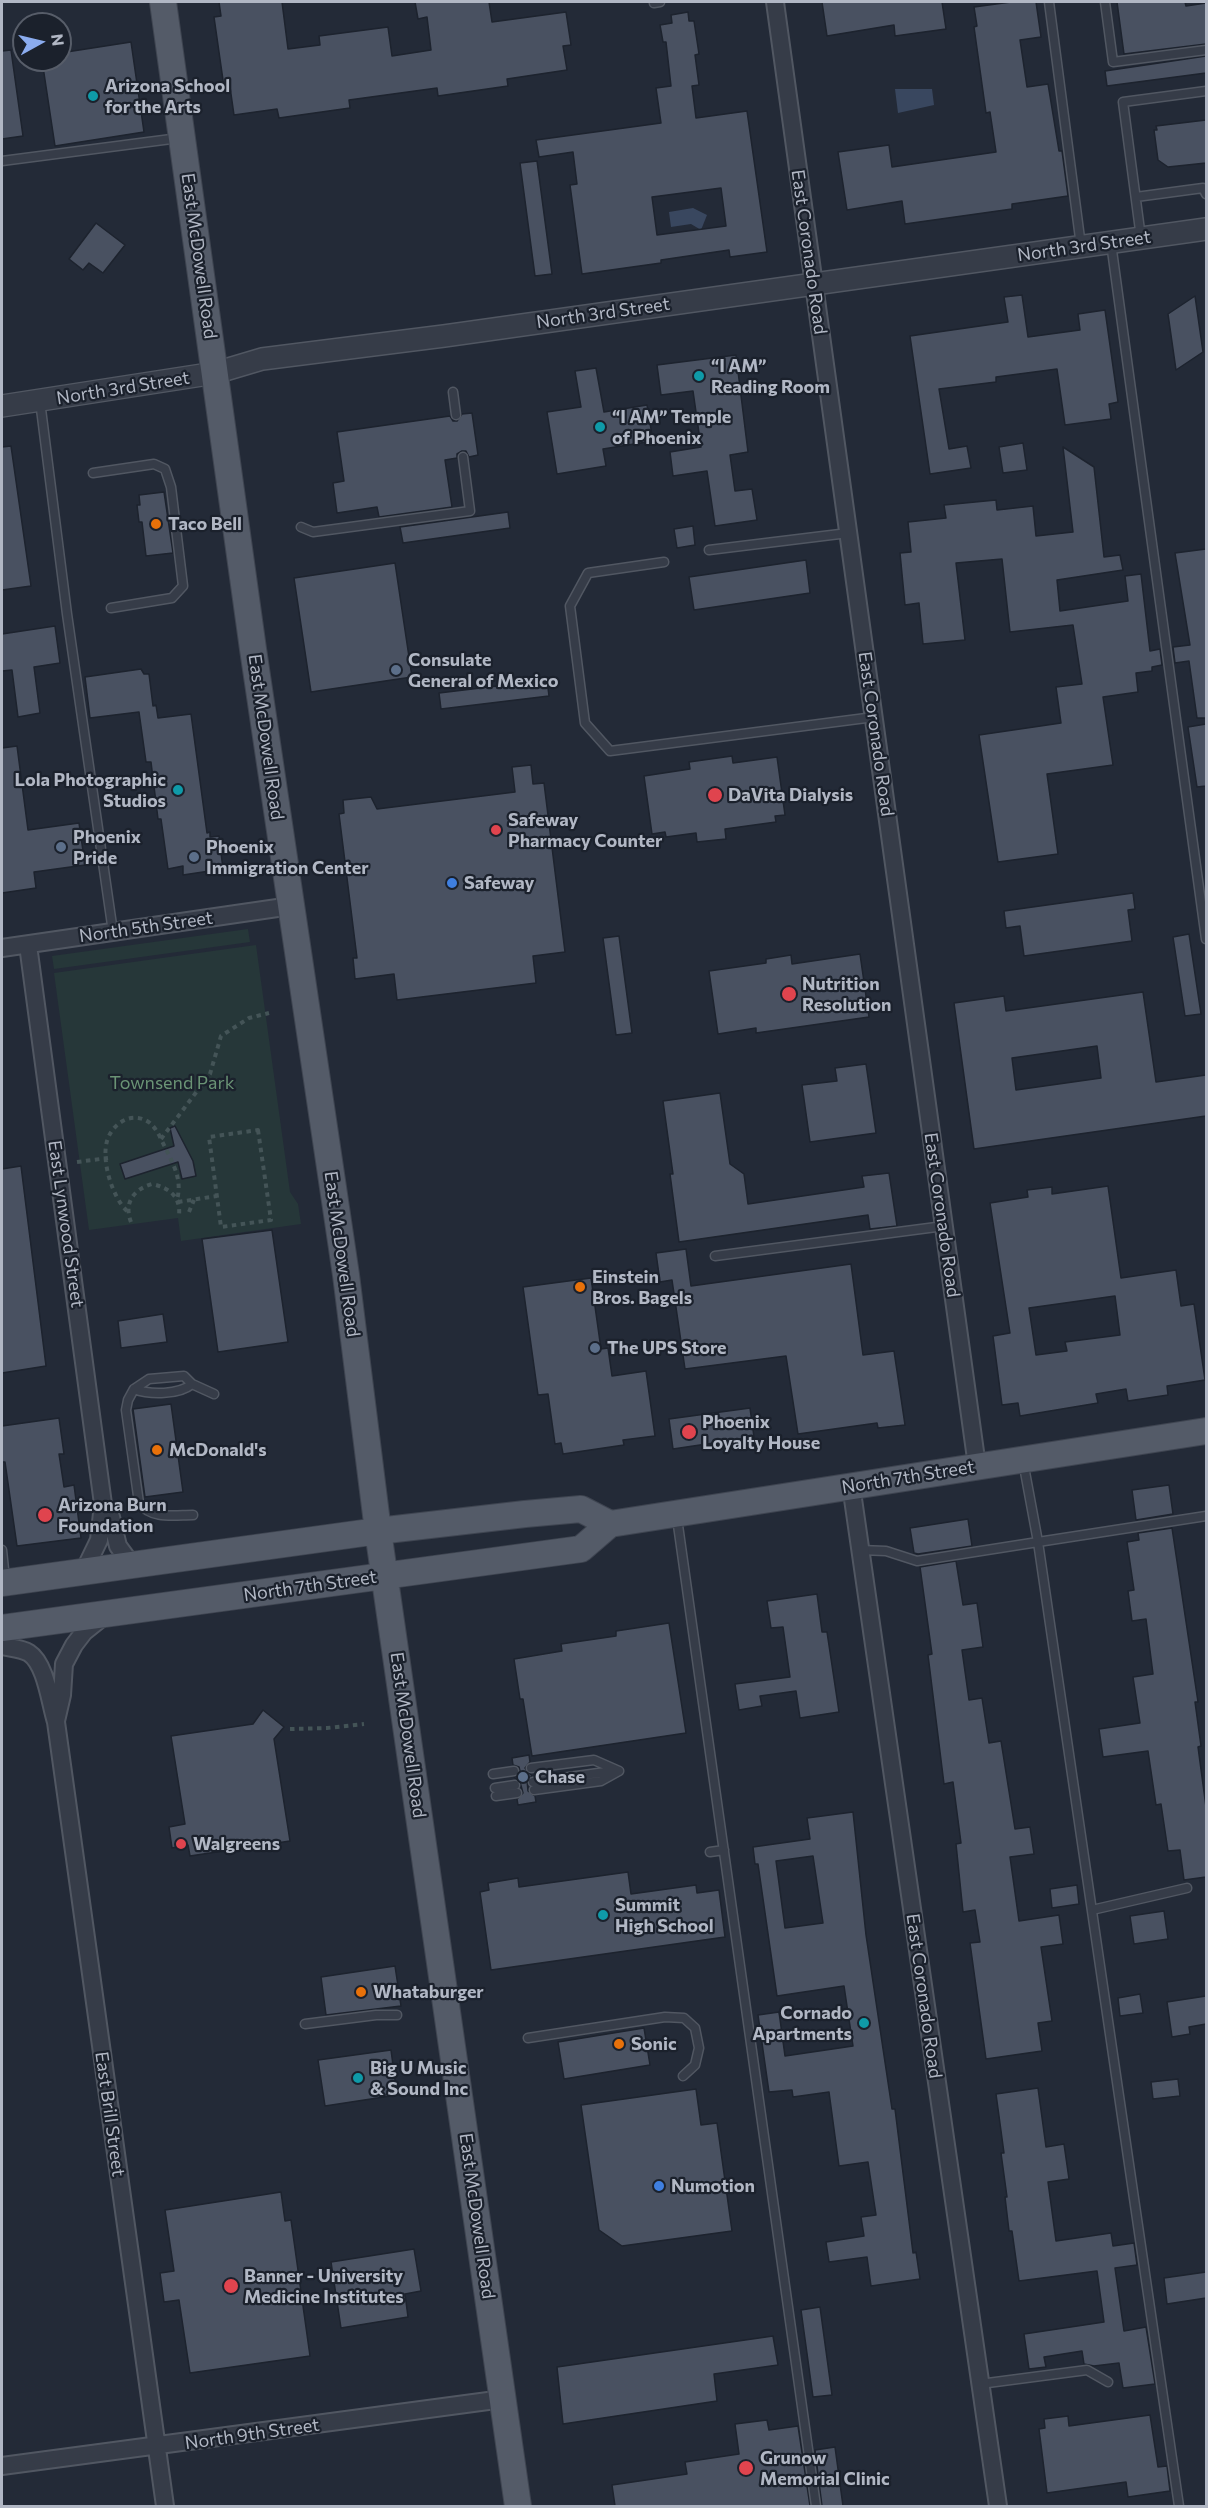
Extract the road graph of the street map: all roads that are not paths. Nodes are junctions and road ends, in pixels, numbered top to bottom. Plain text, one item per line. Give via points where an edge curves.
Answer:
1 (163, 2) edge
2 (775, 2) edge
3 (1049, 2) edge
4 (1105, 2) edge
5 (1206, 50) edge
6 (1206, 91) edge
7 (182, 138) junction
8 (2, 161) edge
9 (1206, 194) edge
10 (1136, 197) junction
11 (1206, 230) edge
12 (1141, 238) junction
13 (1111, 243) junction
14 (1081, 247) junction
15 (814, 284) junction
16 (215, 373) junction
17 (453, 392) dead end
18 (40, 400) junction
19 (2, 406) edge
20 (456, 415) dead end
21 (463, 458) dead end
22 (93, 473) dead end
23 (301, 527) dead end
24 (848, 533) junction
25 (710, 550) dead end
26 (664, 562) dead end
27 (111, 608) dead end
28 (874, 717) junction
29 (291, 906) junction
30 (113, 932) junction
31 (1206, 939) edge
32 (28, 945) junction
33 (2, 948) edge
34 (944, 1226) junction
35 (715, 1256) dead end
36 (192, 1384) junction
37 (134, 1389) junction
38 (214, 1394) dead end
39 (1206, 1432) edge
40 (1022, 1459) junction
41 (977, 1466) junction
42 (850, 1485) junction
43 (104, 1504) junction
44 (676, 1513) junction
45 (194, 1515) dead end
46 (1206, 1516) edge
47 (610, 1524) junction
48 (378, 1531) junction
49 (1038, 1542) junction
50 (2, 1550) edge
51 (860, 1550) junction
52 (132, 1565) junction
53 (84, 1571) junction
54 (385, 1575) junction
55 (4, 1583) edge
56 (108, 1613) junction
57 (2, 1628) edge
58 (2, 1646) edge
59 (56, 1722) junction
60 (531, 1768) dead end
61 (514, 1772) dead end
62 (493, 1774) dead end
63 (534, 1786) dead end
64 (516, 1789) dead end
65 (496, 1792) dead end
66 (724, 1850) junction
67 (710, 1852) dead end
68 (1187, 1888) dead end
69 (1092, 1910) junction
70 (397, 2015) dead end
71 (305, 2024) dead end
72 (528, 2038) dead end
73 (683, 2076) dead end
74 (1108, 2382) dead end
75 (980, 2384) junction
76 (503, 2399) junction
77 (157, 2446) junction
78 (2, 2466) edge
79 (165, 2506) edge
80 (518, 2506) edge
81 (816, 2506) edge
82 (998, 2506) edge
83 (1179, 2506) edge

1 - 7 main road, East McDowell Road
2 - 15 street, East Coronado Road
3 - 14 lane
4 - 5 lane via 1113,62
6 - 10 lane via 1123,102
7 - 8 lane
7 - 16 main road, East McDowell Road
9 - 10 lane via 1203,188
10 - 12 lane
11 - 12 street, North 3rd Street
12 - 13 street, North 3rd Street
13 - 14 street, North 3rd Street
13 - 31 lane
14 - 15 street, North 3rd Street
15 - 16 street, North 3rd Street via 262,359
15 - 24 street, East Coronado Road
16 - 18 street, North 3rd Street
16 - 29 main road, East McDowell Road
17 - 20 lane
18 - 19 street, North 3rd Street
18 - 30 lane
21 - 23 lane via 470,511 313,532
22 - 27 lane via 154,464 165,469 171,487 183,586 172,598
24 - 25 lane
24 - 28 street, East Coronado Road
26 - 28 lane via 588,573 570,606 585,723 610,751
28 - 34 street, East Coronado Road
29 - 30 street, North 5th Street
29 - 48 main road, East McDowell Road via 346,1275
30 - 32 street, North 5th Street
32 - 33 street, North 5th Street
32 - 43 street, East Lynwood Street
34 - 35 lane
34 - 41 street, East Coronado Road
36 - 37 lane via 185,1390 145,1394
36 - 37 lane via 184,1376 149,1379
36 - 38 lane
37 - 45 lane via 126,1410 139,1503 155,1514
39 - 40 main road, North 7th Street
40 - 41 main road, North 7th Street
40 - 49 lane
41 - 42 main road, North 7th Street
42 - 44 main road, North 7th Street
42 - 51 street, East Coronado Road
43 - 52 street, East Lynwood Street via 118,1546
43 - 53 street, East Lynwood Street via 99,1540
44 - 47 main road, North 7th Street
44 - 66 lane
46 - 49 lane
47 - 48 main road via 581,1509
47 - 54 main road, North 7th Street via 581,1549
48 - 52 main road
48 - 54 main road, East McDowell Road
49 - 51 lane via 917,1561 886,1551
49 - 69 lane
50 - 55 lane
51 - 75 street, East Coronado Road
52 - 53 main road
53 - 55 main road
54 - 56 main road, North 7th Street
54 - 76 main road, East McDowell Road
56 - 57 main road, North 7th Street
56 - 59 street, East Brill Street via 84,1632 69,1652 62,1673
58 - 59 street, East Brill Street via 22,1650 38,1662
59 - 77 street, East Brill Street
60 - 63 lane via 594,1760 619,1771
61 - 62 lane
64 - 65 lane
66 - 67 lane
66 - 81 lane
68 - 69 lane
69 - 83 lane
70 - 71 lane via 376,2014
72 - 73 lane via 665,2017 684,2018 695,2028 699,2048 695,2066
74 - 75 lane via 1087,2370
75 - 82 street, East Coronado Road
76 - 77 street, North 9th Street
76 - 80 main road, East McDowell Road
77 - 78 street, North 9th Street
77 - 79 street, East Brill Street

